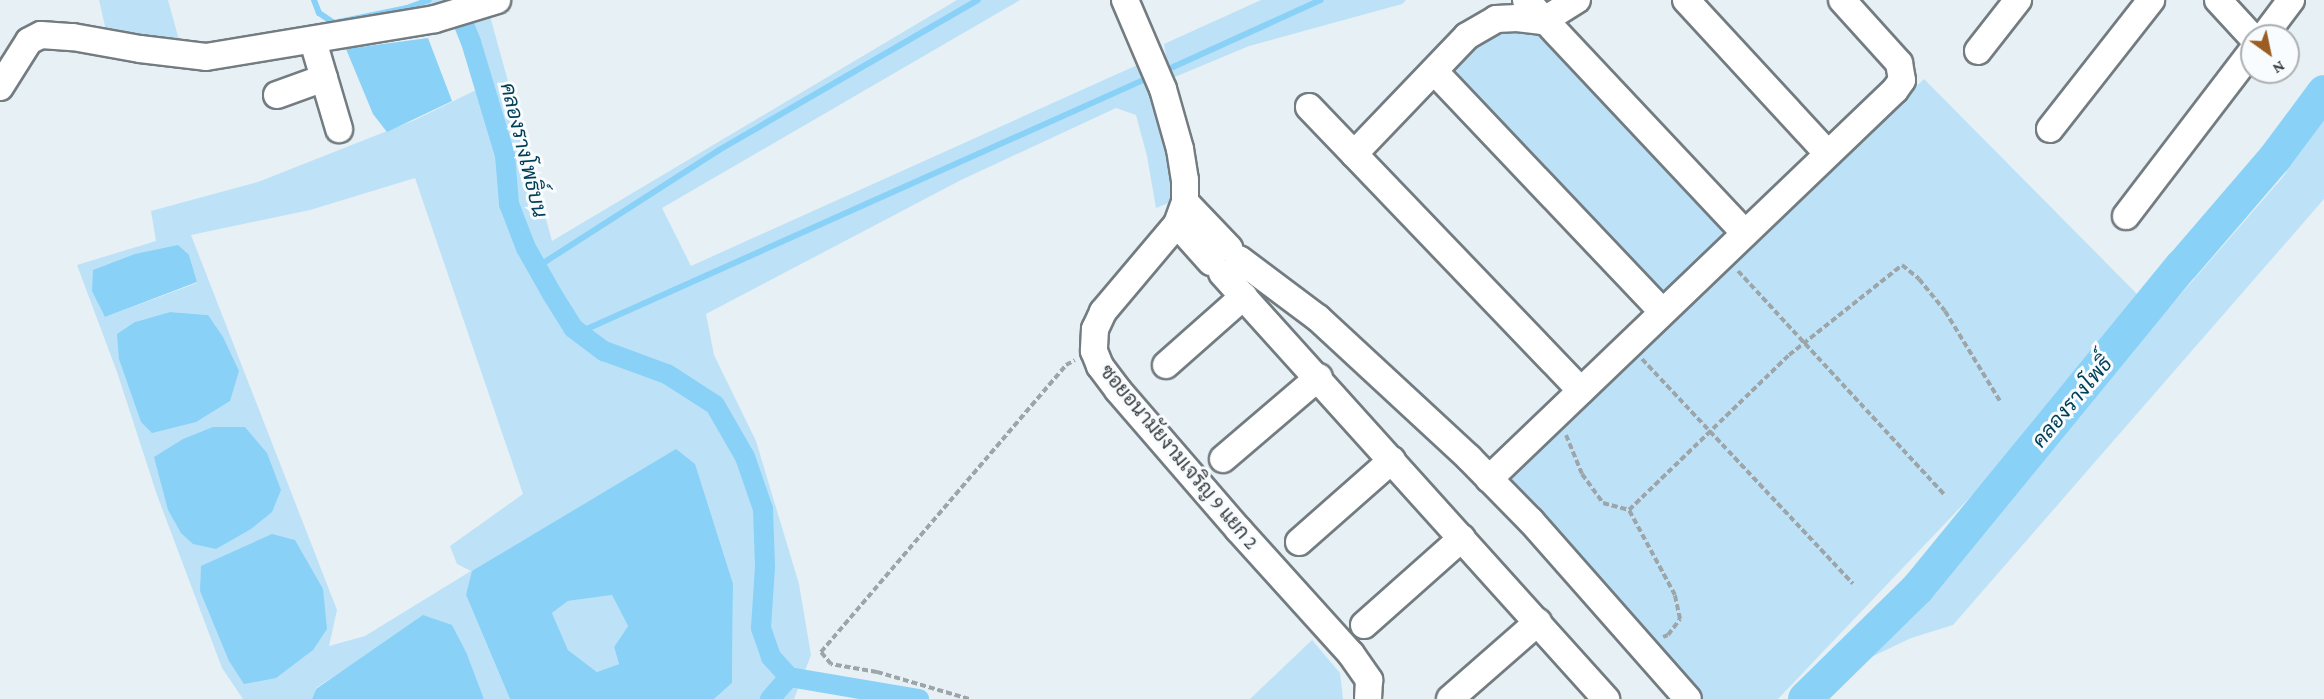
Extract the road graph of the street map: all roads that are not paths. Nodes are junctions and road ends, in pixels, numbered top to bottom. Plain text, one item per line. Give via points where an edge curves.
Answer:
1 (1125, 0) edge
2 (1526, 0) edge
3 (1577, 0) edge
4 (1686, 0) edge
5 (1842, 0) edge
6 (2018, 0) edge
7 (2151, 0) edge
8 (2218, 0) edge
9 (2292, 0) edge
10 (493, 2) edge
11 (1543, 21) junction
12 (2240, 24) edge
13 (2273, 24) edge
14 (313, 41) junction
15 (1978, 51) dead end
16 (2240, 67) edge
17 (1434, 71) junction
18 (324, 78) junction
19 (0, 87) edge
20 (277, 95) dead end
21 (1309, 107) dead end
22 (339, 129) dead end
23 (2050, 129) dead end
24 (1354, 154) junction
25 (1828, 154) junction
26 (1181, 213) junction
27 (2126, 216) dead end
28 (1745, 233) junction
29 (1232, 270) junction
30 (1663, 312) junction
31 (1166, 365) dead end
32 (1318, 377) junction
33 (1581, 391) junction
34 (1223, 459) dead end
35 (1392, 460) junction
36 (1489, 479) junction
37 (1462, 538) junction
38 (1299, 542) dead end
39 (1538, 622) junction
40 (1364, 625) dead end
41 (1368, 690) edge
42 (1390, 699) edge
43 (1450, 699) edge
44 (1606, 699) edge
45 (1688, 699) edge

1 - 26 street via 1163,89 1180,149 1185,180
2 - 11 street
3 - 11 street
4 - 25 street
5 - 25 street via 1899,63 1902,80
6 - 15 street
7 - 23 street
8 - 12 street
9 - 13 street
10 - 14 street via 435,20
11 - 17 street via 1496,19 1467,36
11 - 28 street
14 - 18 street
14 - 19 street via 206,57 41,35 28,41
16 - 27 street
17 - 24 street
17 - 30 street
18 - 20 street
18 - 22 street
21 - 24 street
24 - 33 street
25 - 28 street
26 - 29 street
26 - 41 street, ซอยอนามัยงามเจริญ 9 แยก 2 via 1103,312 1095,329 1094,351 1118,390 1351,654
28 - 30 street
29 - 31 street
29 - 32 street
29 - 36 street via 1318,318
30 - 33 street
32 - 34 street
32 - 35 street
33 - 36 street
35 - 37 street
35 - 38 street
36 - 45 street
37 - 39 street
37 - 40 street
39 - 43 street
39 - 44 street
41 - 42 street, ซอยอนามัยงามเจริญ 9 แยก 2

